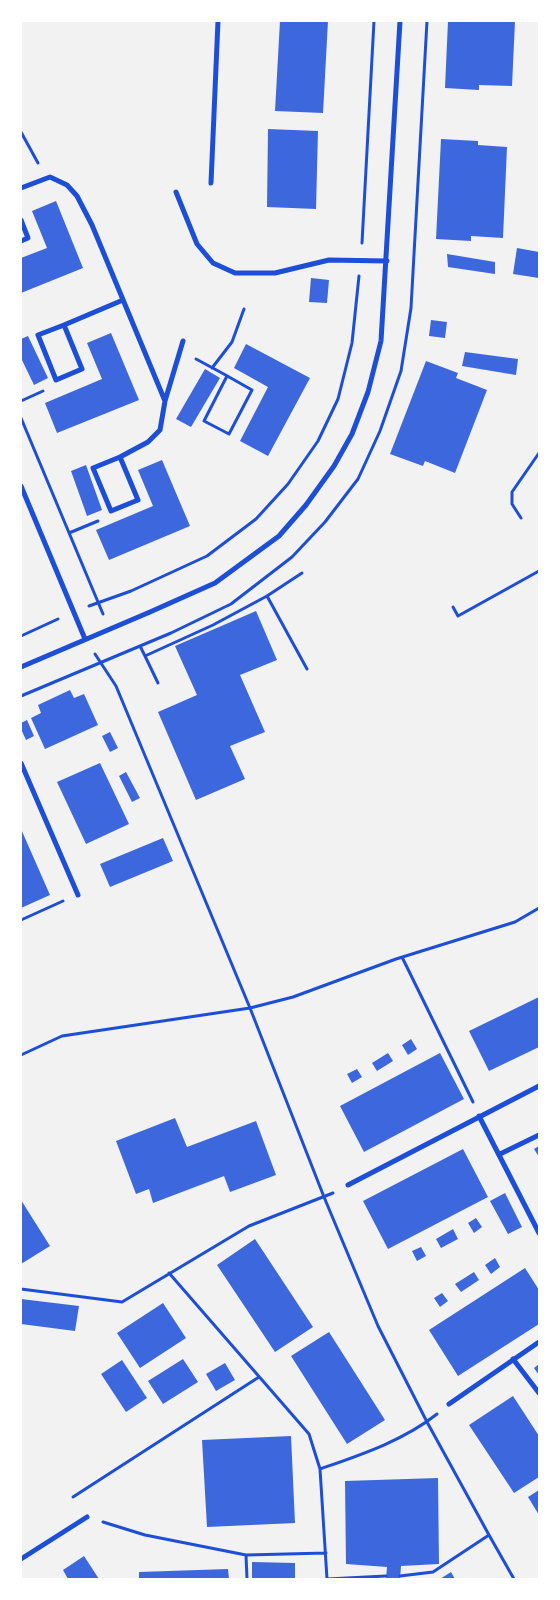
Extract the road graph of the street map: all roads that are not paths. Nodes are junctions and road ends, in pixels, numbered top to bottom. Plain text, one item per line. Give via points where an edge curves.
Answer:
1 (218, 21) edge
2 (400, 21) edge
3 (211, 182) dead end
4 (21, 188) edge
5 (176, 192) dead end
6 (21, 220) edge
7 (21, 241) edge
8 (387, 261) junction
9 (123, 300) junction
10 (64, 325) junction
11 (183, 342) dead end
12 (165, 401) junction
13 (120, 457) junction
14 (21, 486) edge
15 (85, 639) junction
16 (21, 667) edge
17 (21, 763) edge
18 (78, 895) road end
19 (539, 1086) edge
20 (480, 1116) junction
21 (539, 1135) edge
22 (500, 1154) junction
23 (348, 1185) road end
24 (539, 1233) edge
25 (539, 1342) edge
26 (513, 1359) junction
27 (539, 1393) edge
28 (449, 1404) road end
29 (87, 1517) road end
30 (21, 1560) edge

1 - 3 street
2 - 8 street
4 - 9 street via 50,177 67,185 78,196
5 - 8 street via 197,244 213,263 235,273 275,273 329,260
6 - 7 street via 28,238
8 - 15 street via 382,341 368,392 352,434 306,505 279,536 215,583
9 - 10 street
9 - 12 street
10 - 10 street via 82,369 56,380 38,335
11 - 12 street
12 - 13 street via 160,430 148,442
13 - 13 street via 93,468 111,511 138,500
14 - 15 street
15 - 16 street
17 - 18 street
19 - 20 street
20 - 22 street
20 - 23 street
21 - 22 street
22 - 24 street
25 - 26 street
26 - 27 street
26 - 28 street
29 - 30 street

